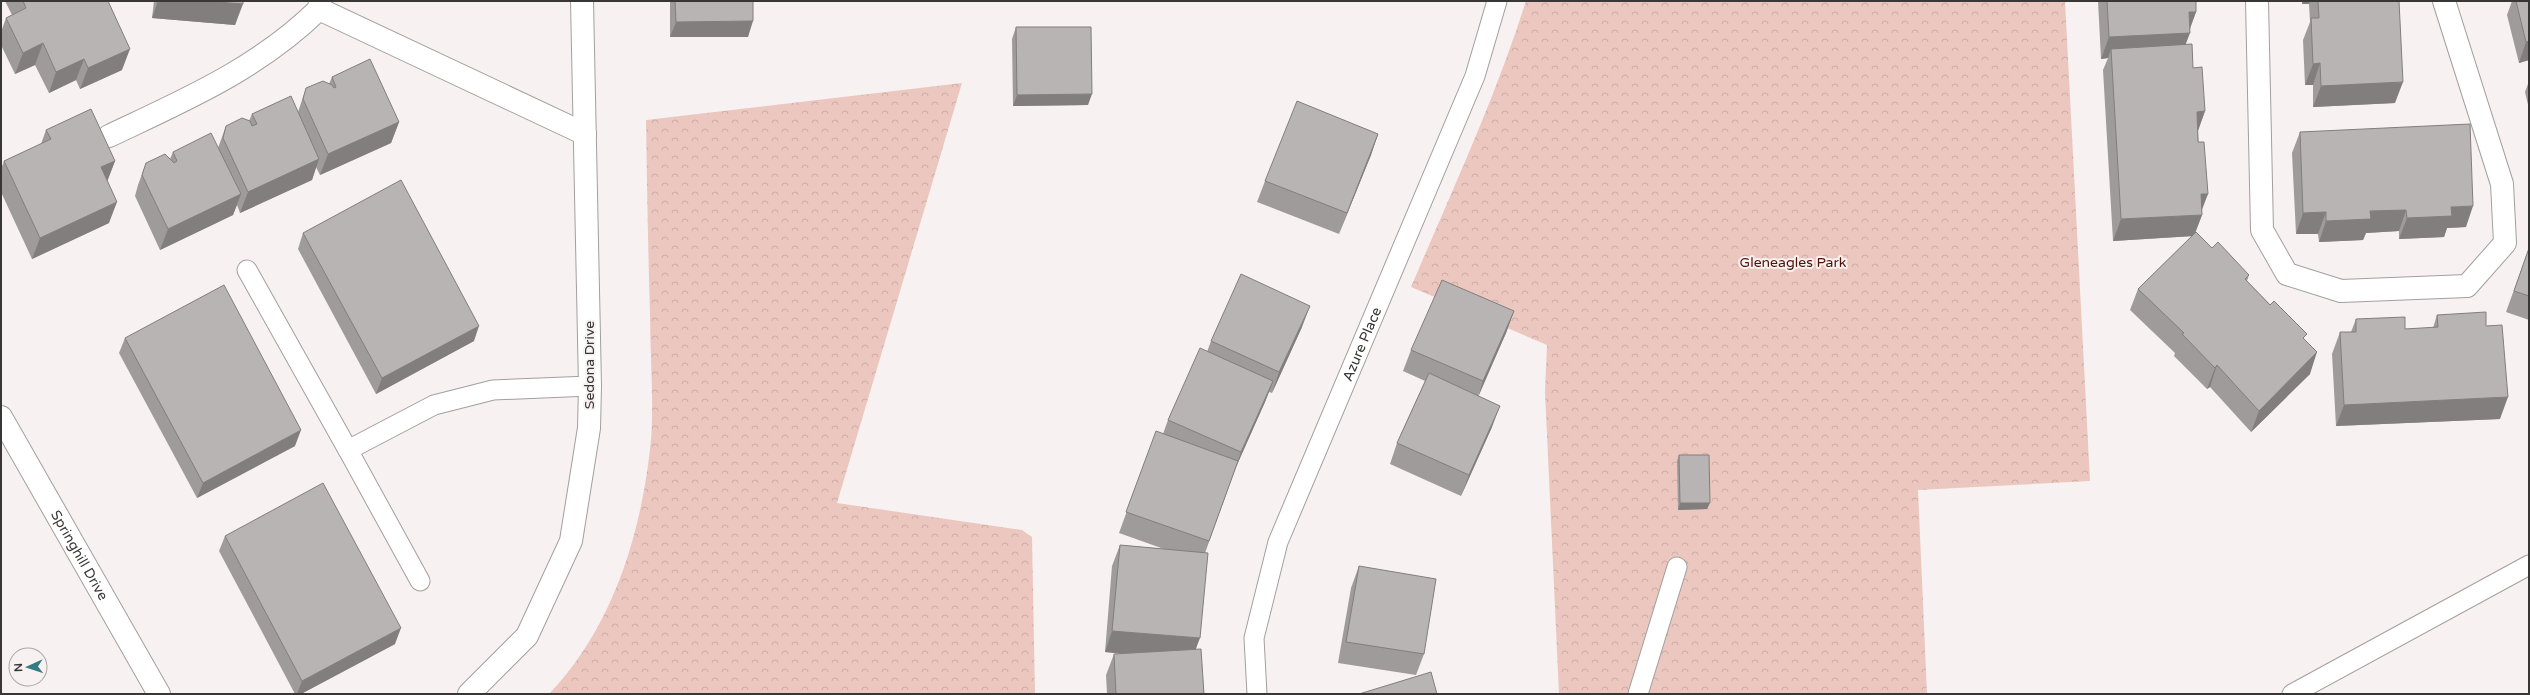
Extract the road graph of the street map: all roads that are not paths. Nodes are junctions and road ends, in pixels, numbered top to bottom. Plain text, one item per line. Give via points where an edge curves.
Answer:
1 (582, 1) edge
2 (1497, 1) edge
3 (2257, 1) edge
4 (2444, 1) edge
5 (320, 5) edge
6 (585, 134) junction
7 (109, 136) dead end
8 (247, 270) dead end
9 (590, 386) junction
10 (1, 417) edge
11 (348, 450) junction
12 (2529, 565) edge
13 (1677, 567) dead end
14 (420, 581) dead end
15 (159, 694) edge
16 (469, 694) edge
17 (1257, 694) edge
18 (1638, 694) edge
19 (2292, 694) edge

1 - 6 street, Sedona Drive
2 - 17 lane, Azure Place via 1474,76 1278,542 1254,638
3 - 4 street via 2262,230 2287,274 2341,290 2467,286 2505,243 2502,184
5 - 6 street
5 - 7 street via 294,34 228,79
6 - 9 street, Sedona Drive
8 - 11 lane
9 - 11 lane via 493,390 434,405
9 - 16 street, Sedona Drive via 589,428 571,541 527,636
10 - 15 street, Springhill Drive
11 - 14 lane
12 - 19 lane
13 - 18 lane

